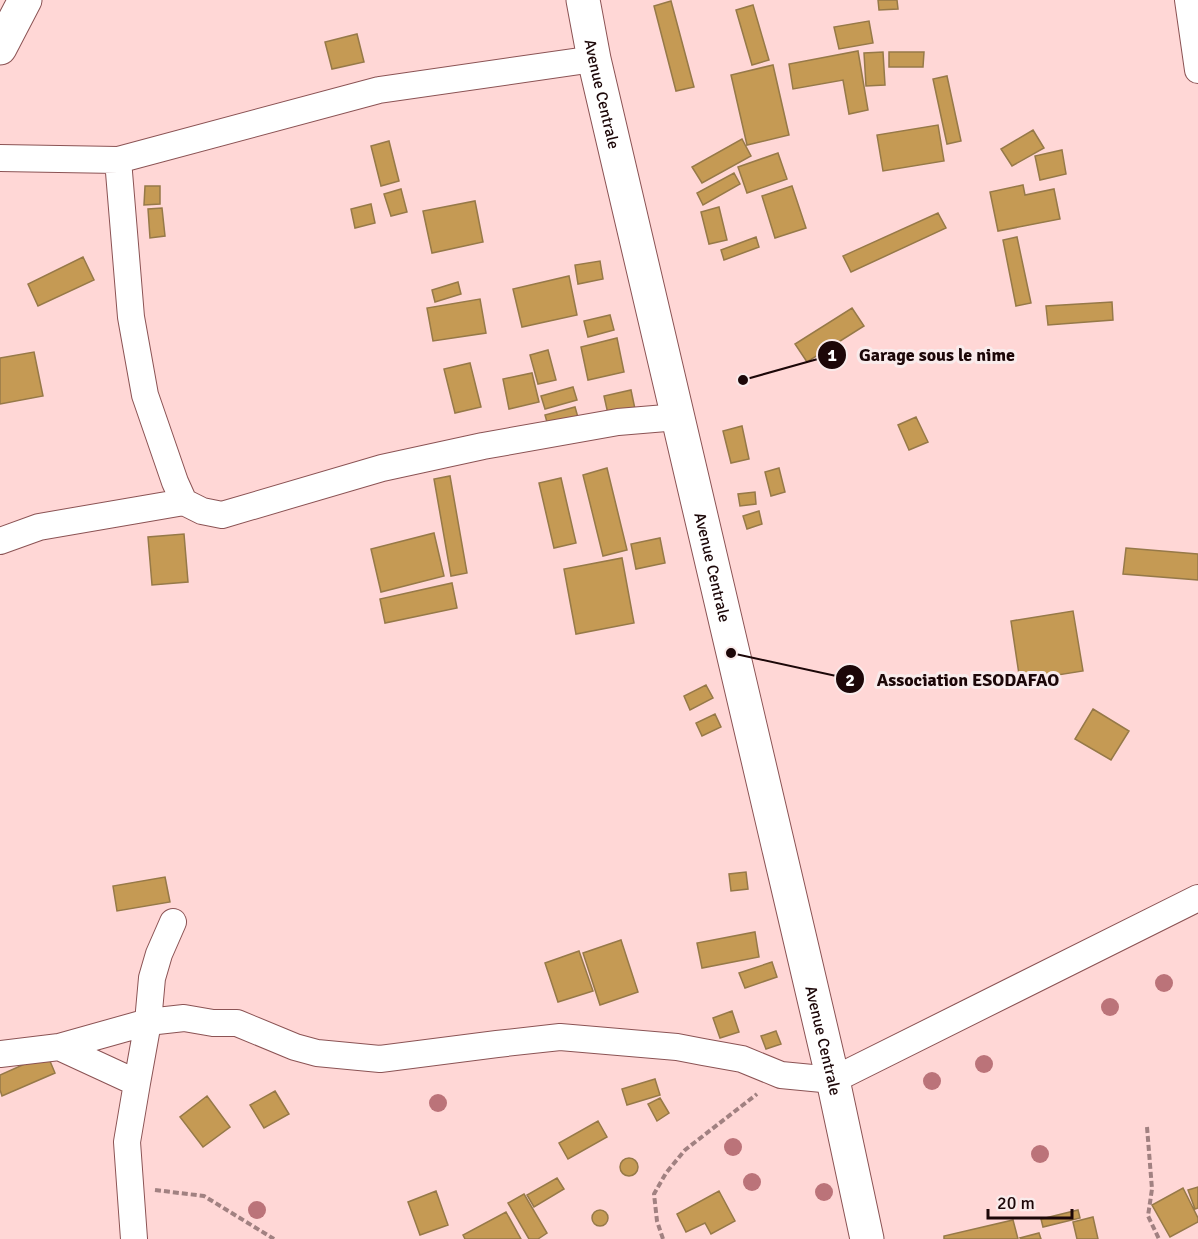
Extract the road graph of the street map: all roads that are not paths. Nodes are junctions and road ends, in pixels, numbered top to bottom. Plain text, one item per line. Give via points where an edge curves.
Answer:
1 (25, 0) edge
2 (583, 0) edge
3 (1188, 0) edge
4 (0, 48) edge
5 (594, 59) junction
6 (1198, 70) edge
7 (0, 158) edge
8 (118, 160) junction
9 (678, 417) junction
10 (184, 502) junction
11 (0, 541) edge
12 (1198, 898) edge
13 (173, 922) dead end
14 (148, 1022) junction
15 (59, 1047) junction
16 (0, 1054) edge
17 (833, 1080) junction
18 (137, 1083) junction
19 (134, 1239) edge
20 (867, 1239) edge

1 - 4 main road
2 - 5 main road, Avenue Centrale
3 - 6 street
5 - 8 street via 379,90
5 - 9 main road, Avenue Centrale
7 - 8 street
8 - 10 street via 131,317 145,395
9 - 10 street via 483,446 382,468 222,515
9 - 17 main road, Avenue Centrale
10 - 11 street via 39,527
12 - 17 street
13 - 14 street via 152,978
14 - 15 street
14 - 17 street via 184,1018 237,1023 317,1053 380,1059 560,1037 677,1047 742,1059 781,1075
14 - 18 street
15 - 16 street
15 - 18 street
17 - 20 main road, Avenue Centrale
18 - 19 street via 127,1142

